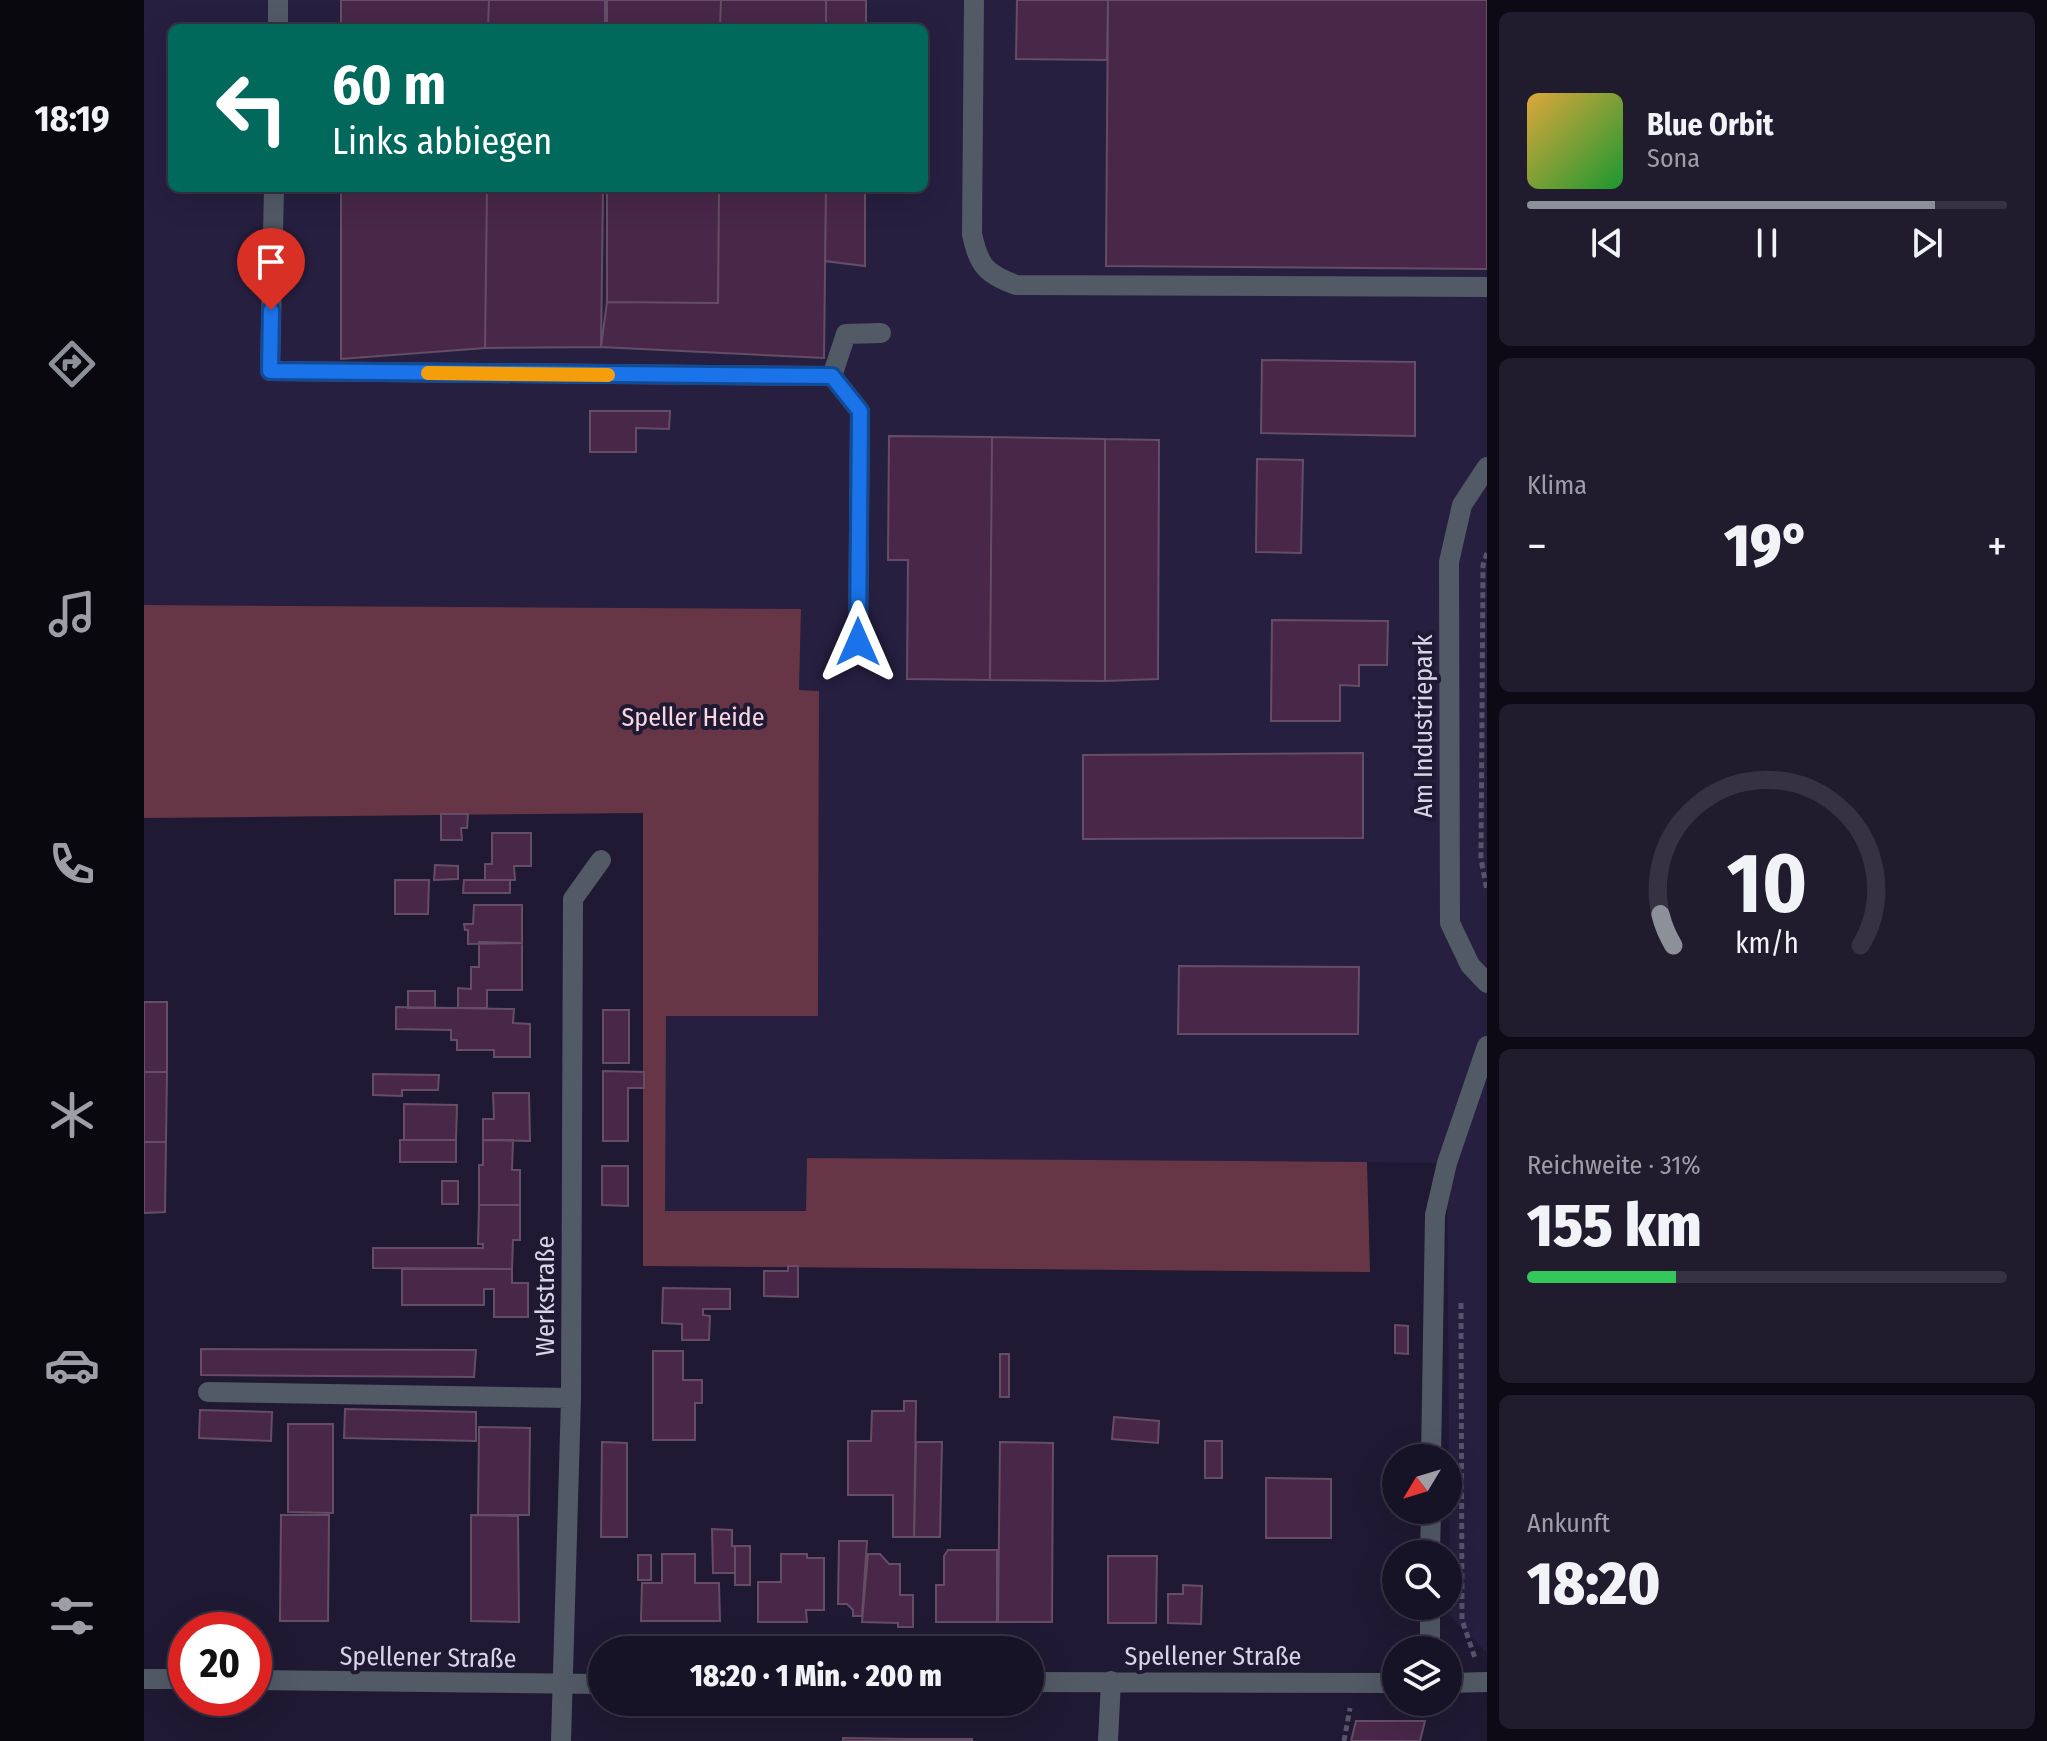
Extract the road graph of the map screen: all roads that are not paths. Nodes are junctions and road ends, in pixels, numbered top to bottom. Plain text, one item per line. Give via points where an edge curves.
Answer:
1 (278, 0) edge
2 (974, 0) edge
3 (278, 24) edge
4 (274, 192) edge
5 (1487, 287) edge
6 (881, 333) dead end
7 (832, 376) junction
8 (1487, 467) edge
9 (858, 642) dead end
10 (601, 860) dead end
11 (1487, 983) edge
12 (1487, 1046) edge
13 (208, 1392) dead end
14 (571, 1398) junction
15 (1431, 1444) edge
16 (144, 1679) edge
17 (168, 1679) edge
18 (272, 1680) edge
19 (1111, 1681) junction
20 (1044, 1682) edge
21 (1485, 1682) edge
22 (1382, 1683) edge
23 (1462, 1683) edge
24 (588, 1684) edge
25 (565, 1685) junction
26 (561, 1741) edge
27 (1108, 1741) edge

1 - 3 street
2 - 5 street via 972,234 976,254 997,278 1016,285
4 - 7 street via 270,371
6 - 7 street via 846,334
7 - 9 street via 860,411
8 - 11 street, Am Industriepark via 1462,505 1449,562 1450,923 1470,965
10 - 14 street, Werkstraße via 573,899
12 - 15 street via 1435,1215
13 - 14 street
14 - 25 street, Werkstraße
16 - 17 street
18 - 25 street, Spellener Straße
19 - 20 street, Spellener Straße
19 - 22 street, Spellener Straße
19 - 27 street
21 - 23 street
24 - 25 street, Spellener Straße
25 - 26 street, Werkstraße

